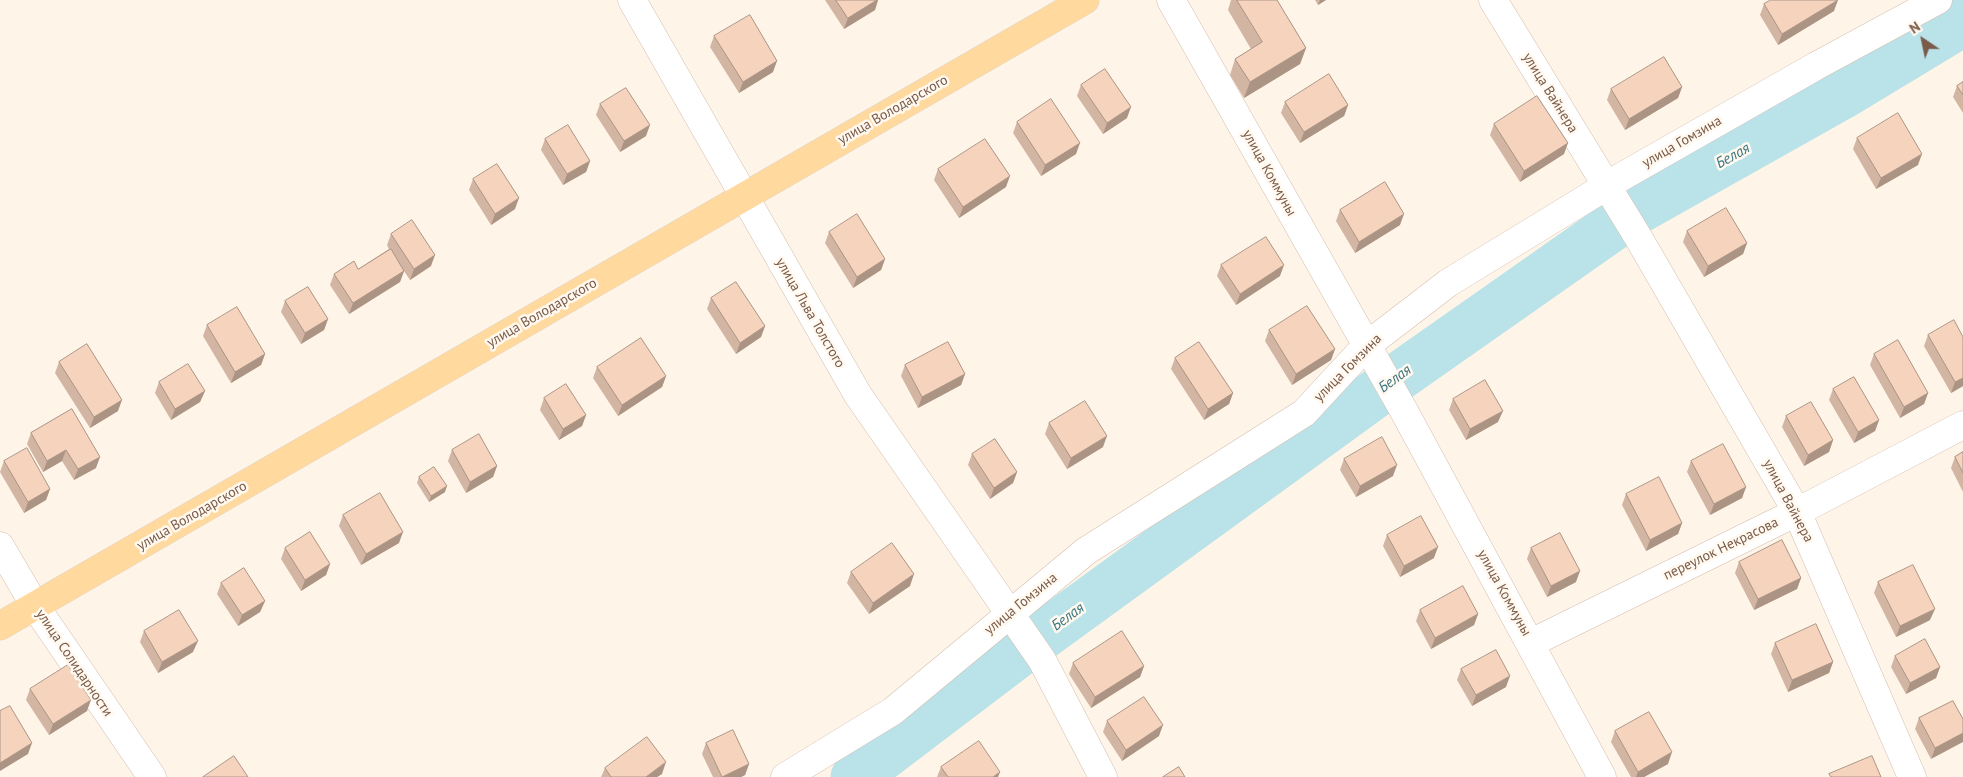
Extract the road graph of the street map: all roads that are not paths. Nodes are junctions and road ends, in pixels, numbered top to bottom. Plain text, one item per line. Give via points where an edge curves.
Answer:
1 (632, 0) edge
2 (1084, 0) edge
3 (1171, 0) edge
4 (1493, 0) edge
5 (1938, 0) edge
6 (1607, 186) junction
7 (743, 197) junction
8 (1366, 346) junction
9 (1963, 425) edge
10 (1796, 512) junction
11 (0, 546) edge
12 (35, 606) junction
13 (1010, 612) junction
14 (0, 626) edge
15 (1531, 644) junction
16 (152, 777) edge
17 (785, 777) edge
18 (1103, 777) edge
19 (1602, 777) edge
20 (1912, 777) edge

1 - 7 street, улица Льва Толстого
2 - 7 main road, улица Володарского
3 - 8 street, улица Коммуны
4 - 6 street, улица Вайнера
5 - 6 street, улица Гомзина
6 - 8 street, улица Гомзина via 1448,283
6 - 10 street, улица Вайнера
7 - 12 main road, улица Володарского
7 - 13 street, улица Льва Толстого via 858,395
8 - 13 street, улица Гомзина via 1304,413 1086,551
8 - 15 street, улица Коммуны
9 - 10 street, переулок Некрасова
10 - 15 street, переулок Некрасова
10 - 20 street, улица Вайнера
11 - 12 street, улица Солидарности
12 - 14 main road, улица Володарского
12 - 16 street, улица Солидарности
13 - 17 street, улица Гомзина via 893,710
13 - 18 street, улица Льва Толстого via 1042,660
15 - 19 street, улица Коммуны

